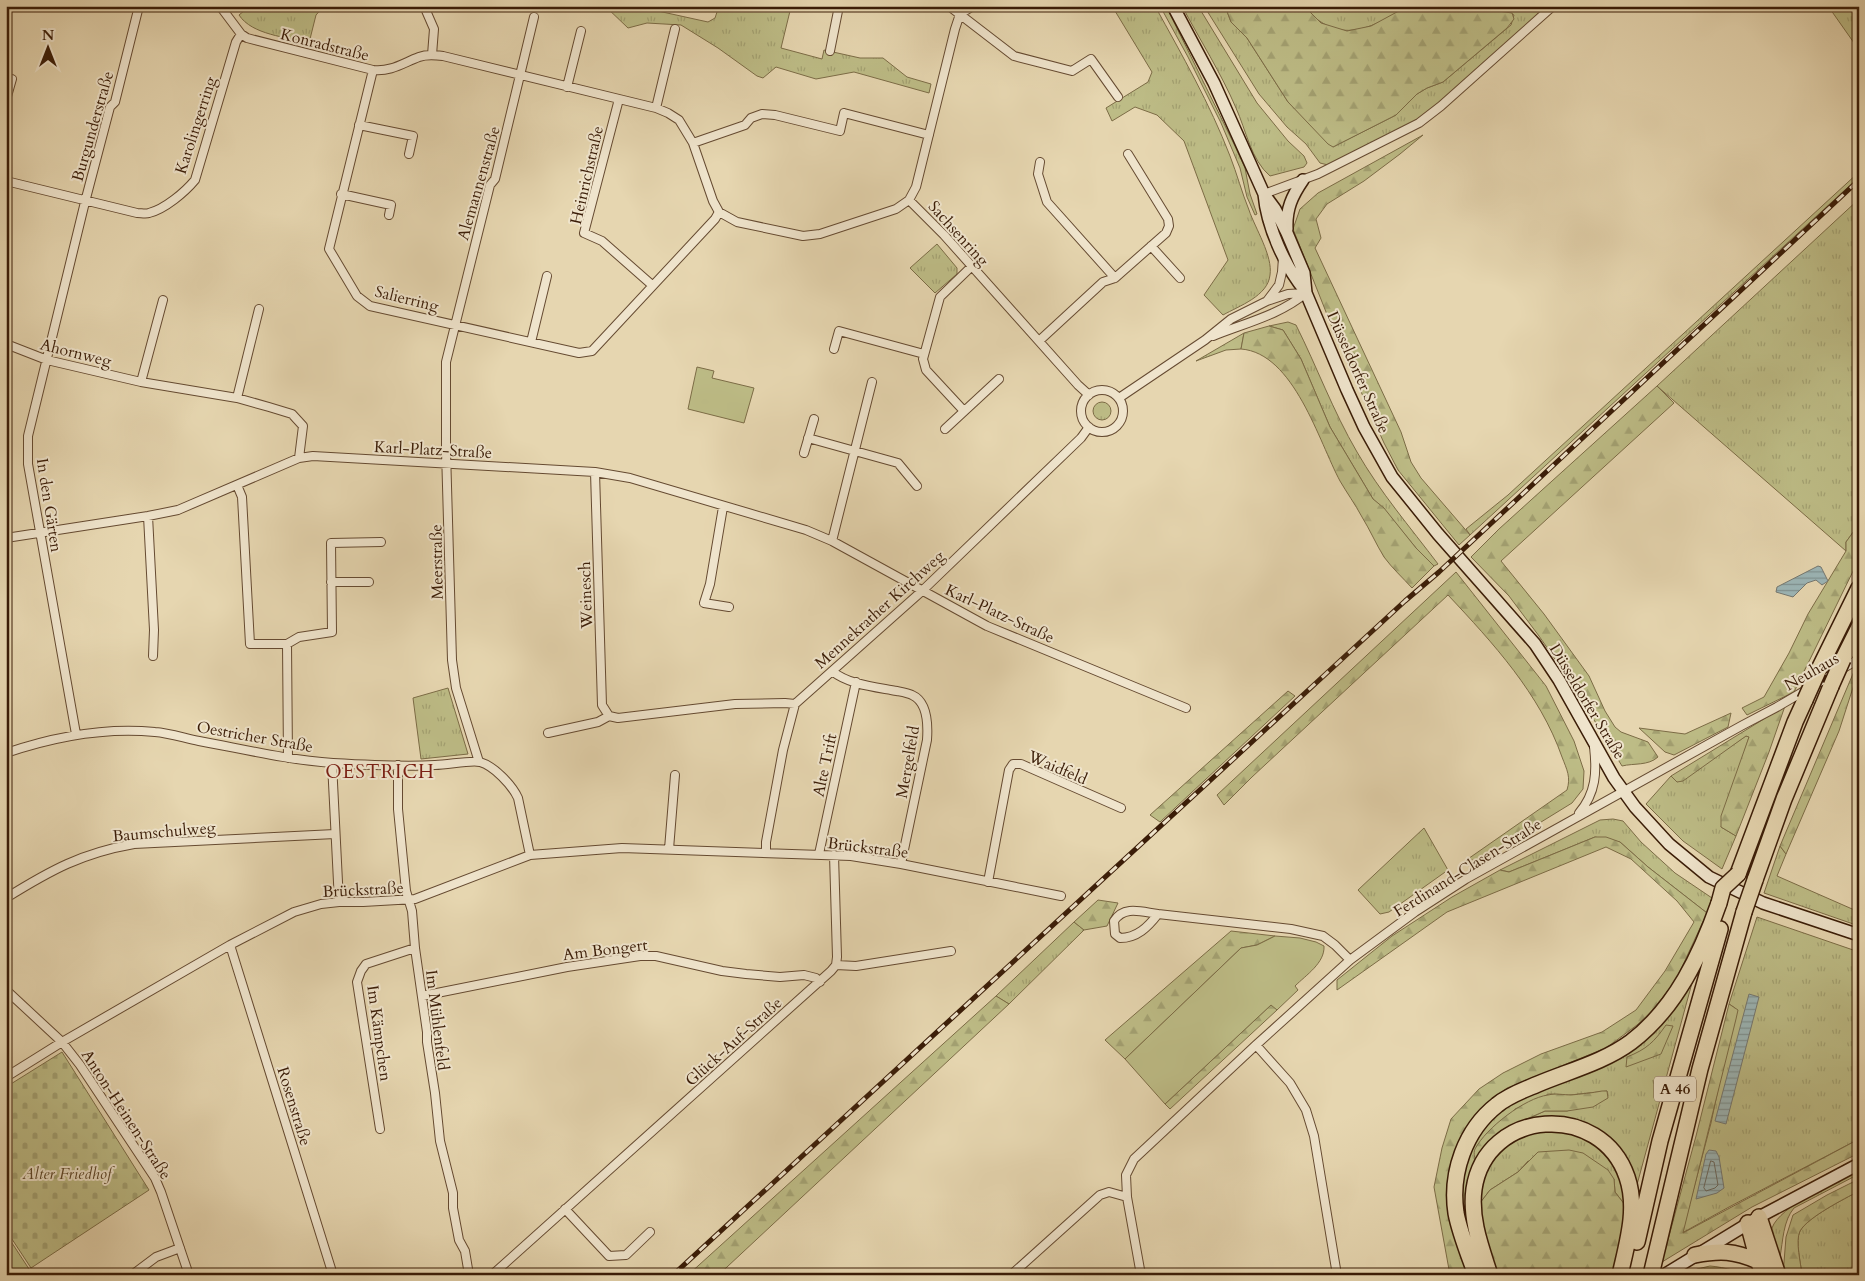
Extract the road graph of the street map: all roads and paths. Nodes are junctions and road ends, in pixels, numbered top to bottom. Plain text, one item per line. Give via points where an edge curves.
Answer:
1 (139, 6) edge
2 (220, 6) edge
3 (424, 6) edge
4 (839, 6) edge
5 (949, 6) edge
6 (974, 6) edge
7 (1173, 6) edge
8 (1553, 6) edge
9 (960, 14) junction
10 (534, 17) dead end
11 (675, 29) dead end
12 (581, 31) dead end
13 (241, 34) junction
14 (830, 51) dead end
15 (432, 55) junction
16 (373, 70) junction
17 (521, 75) junction
18 (12, 79) dead end
19 (567, 87) junction
20 (1118, 97) dead end
21 (619, 99) junction
22 (6, 100) edge
23 (656, 108) junction
24 (359, 125) junction
25 (929, 135) junction
26 (692, 143) junction
27 (409, 154) dead end
28 (1128, 154) dead end
29 (1040, 162) dead end
30 (1303, 180) junction
31 (6, 181) edge
32 (342, 194) junction
33 (1264, 194) junction
34 (909, 200) junction
35 (85, 202) junction
36 (719, 212) junction
37 (389, 215) dead end
38 (1287, 233) junction
39 (1151, 246) junction
40 (74, 253) joint
41 (1283, 254) junction
42 (971, 267) junction
43 (547, 276) dead end
44 (1115, 278) junction
45 (1180, 278) dead end
46 (652, 285) junction
47 (1306, 293) junction
48 (163, 300) dead end
49 (1267, 302) junction
50 (259, 309) dead end
51 (455, 324) junction
52 (1205, 340) junction
53 (1039, 341) junction
54 (531, 342) junction
55 (6, 344) edge
56 (834, 349) dead end
57 (924, 354) junction
58 (447, 357) joint
59 (47, 360) junction
60 (999, 379) dead end
61 (141, 382) junction
62 (872, 382) dead end
63 (1088, 395) junction
64 (236, 398) junction
65 (1119, 398) junction
66 (964, 411) junction
67 (814, 419) dead end
68 (1089, 427) junction
69 (945, 429) dead end
70 (808, 438) junction
71 (855, 452) junction
72 (804, 453) dead end
73 (299, 458) junction
74 (447, 463) junction
75 (595, 472) junction
76 (237, 485) junction
77 (917, 486) dead end
78 (723, 507) junction
79 (148, 516) junction
80 (40, 534) junction
81 (6, 538) edge
82 (832, 541) junction
83 (381, 542) dead end
84 (331, 582) junction
85 (369, 582) dead end
86 (1859, 588) edge
87 (922, 590) junction
88 (729, 607) dead end
89 (1859, 627) edge
90 (287, 644) junction
91 (153, 656) dead end
92 (1859, 659) edge
93 (832, 671) junction
94 (856, 682) junction
95 (795, 704) junction
96 (1777, 707) joint
97 (1186, 708) dead end
98 (609, 716) junction
99 (548, 733) dead end
100 (76, 734) junction
101 (1594, 743) junction
102 (6, 753) edge
103 (288, 758) junction
104 (479, 762) junction
105 (332, 763) junction
106 (398, 765) junction
107 (675, 775) dead end
108 (1624, 791) junction
109 (1121, 808) dead end
110 (1576, 817) junction
111 (336, 834) junction
112 (669, 849) junction
113 (766, 852) junction
114 (819, 854) junction
115 (530, 855) junction
116 (834, 855) junction
117 (901, 864) junction
118 (988, 882) junction
119 (1061, 896) dead end
120 (6, 898) edge
121 (408, 900) junction
122 (339, 902) junction
123 (1723, 904) junction
124 (1158, 914) junction
125 (1859, 935) edge
126 (230, 945) junction
127 (415, 948) junction
128 (951, 951) dead end
129 (1350, 960) junction
130 (836, 965) junction
131 (820, 982) junction
132 (6, 990) edge
133 (422, 996) junction
134 (62, 1042) junction
135 (1256, 1044) junction
136 (6, 1077) edge
137 (380, 1129) dead end
138 (1859, 1164) edge
139 (1127, 1197) junction
140 (565, 1209) junction
141 (1753, 1220) junction
142 (650, 1232) dead end
143 (180, 1248) junction
144 (1695, 1255) junction
145 (1761, 1268) edge
146 (132, 1275) edge
147 (189, 1275) edge
148 (333, 1275) edge
149 (469, 1275) edge
150 (492, 1275) edge
151 (1011, 1275) edge
152 (1141, 1275) edge
153 (1337, 1275) edge
154 (1476, 1275) edge
155 (1490, 1275) edge
156 (1620, 1275) edge
157 (1630, 1275) edge
158 (1651, 1275) edge
159 (1664, 1275) edge
160 (1778, 1275) edge

1 - 35 street, Burgunderstraße
2 - 13 street
3 - 15 street via 434,29
4 - 14 street
5 - 9 street
6 - 9 street
7 - 33 main road, Düsseldorfer Straße via 1214,84
8 - 30 street via 1419,123
9 - 20 street via 1014,56 1072,71 1091,59
9 - 25 street, Sachsenring
10 - 17 street, Alemannenstraße
11 - 23 street
12 - 19 street
13 - 16 street, Konradstraße via 290,50
13 - 35 street, Karolingerring via 195,180 187,190 149,213
15 - 16 street, Konradstraße via 398,67
15 - 17 street, Konradstraße
16 - 24 street, Salierring
17 - 19 street, Konradstraße
17 - 51 street, Alemannenstraße
18 - 22 street
19 - 21 street, Konradstraße
21 - 23 street, Konradstraße
21 - 46 street, Heinrichstraße via 584,233 602,241
23 - 26 street, Konradstraße via 679,120
24 - 27 street via 413,136
24 - 32 street, Salierring
25 - 26 street via 844,113 840,131 762,114 744,125
25 - 34 street, Sachsenring via 916,187
26 - 36 street, Konradstraße
28 - 39 street via 1168,219 1166,233
29 - 44 street via 1038,174 1047,202
30 - 33 street
30 - 38 main road via 1288,207
31 - 35 street, Karolingerring
32 - 37 street via 391,205
32 - 51 street, Salierring via 329,249 357,296 370,306
33 - 38 main road, Düsseldorfer Straße
33 - 41 main road, Düsseldorfer Straße via 1266,213
34 - 36 street via 896,209 810,236 737,222
34 - 42 street, Sachsenring
35 - 40 street, Burgunderstraße
36 - 46 street, Salierring
38 - 47 main road, Düsseldorfer Straße via 1304,273
39 - 44 street
39 - 45 street
40 - 59 street, In den Gärten
41 - 47 main road, Düsseldorfer Straße via 1294,278
41 - 49 street via 1279,285
42 - 53 street, Sachsenring
42 - 57 street via 940,297
43 - 54 street
44 - 53 street via 1104,282
46 - 54 street, Salierring via 592,351 579,353
47 - 49 street via 1288,294
47 - 52 street via 1279,311
47 - 101 main road, Düsseldorfer Straße via 1364,427 1392,477 1535,644
48 - 61 street
49 - 52 street via 1231,319
50 - 64 street
51 - 54 street, Salierring
51 - 58 street, Alemannenstraße
52 - 65 street
53 - 63 street, Sachsenring
55 - 59 street, Ahornweg
56 - 57 street via 838,332
57 - 66 street via 926,370
58 - 74 street, Meerstraße
59 - 61 street, Ahornweg
59 - 80 street, In den Gärten via 28,436 28,464
60 - 66 street
61 - 64 street, Ahornweg
62 - 71 street
63 - 65 street via 1101,390
63 - 68 street via 1082,414
64 - 73 street, Ahornweg via 292,414 303,426
65 - 68 street via 1123,411 1116,427 1100,432
66 - 69 street
67 - 70 street
68 - 87 street, Mennekrather Kirchweg
70 - 71 street
70 - 72 street
71 - 77 street via 898,463
71 - 82 street
73 - 74 street, Karl-Platz-Straße
73 - 76 street, Karl-Platz-Straße
74 - 75 street, Karl-Platz-Straße
74 - 104 street, Meerstraße via 454,675
75 - 78 street, Karl-Platz-Straße via 630,478
75 - 98 street, Weinesch via 602,705
76 - 79 street, Karl-Platz-Straße via 178,510
76 - 90 street via 242,497 250,644
78 - 82 street, Karl-Platz-Straße via 806,530
78 - 88 street via 704,604
79 - 80 street, Karl-Platz-Straße
79 - 91 street
80 - 81 street, Karl-Platz-Straße
80 - 100 street, In den Gärten
82 - 87 street, Karl-Platz-Straße
83 - 84 street via 331,543
84 - 85 street
84 - 90 street via 332,632 299,637
86 - 123 highway, bridge via 1795,722 1738,874 1723,888
87 - 93 street, Mennekrather Kirchweg
87 - 97 street, Karl-Platz-Straße via 987,626
89 - 158 highway, A 46, bridge via 1784,799 1744,912 1700,1069
90 - 103 street
92 - 96 street, Neuhaus
93 - 94 street, Mergelfeld via 840,678
93 - 95 street, Mennekrather Kirchweg
94 - 114 street, Alte Trift
94 - 117 street, Mergelfeld via 914,695 929,723
95 - 98 street via 735,704 618,718
95 - 113 street
96 - 108 street, Ferdinand-Clasen-Straße
98 - 99 street via 598,722
100 - 102 street, Oestricher Straße
100 - 103 street, Oestricher Straße via 155,732
101 - 108 main road, Düsseldorfer Straße
101 - 110 street, Ferdinand-Clasen-Straße via 1596,772 1592,793
103 - 105 street, Oestricher Straße
104 - 106 street, Oestricher Straße
104 - 115 street via 490,766 515,791
105 - 106 street, Oestricher Straße
105 - 111 street
106 - 121 street, Im Mühlenfeld via 398,808
107 - 112 street
108 - 110 street, Ferdinand-Clasen-Straße
108 - 125 main road, Düsseldorfer Straße via 1669,844 1709,877 1763,904
109 - 118 street, Waidfeld via 1021,764 1013,764 1009,770
110 - 129 street, Ferdinand-Clasen-Straße via 1415,912
111 - 120 street, Baumschulweg via 134,844 108,849 75,860
111 - 122 street
112 - 113 street, Brückstraße
112 - 115 street, Brückstraße via 622,848
113 - 114 street, Brückstraße
114 - 116 street, Brückstraße
115 - 121 street, Brückstraße
116 - 117 street, Brückstraße
116 - 130 street
117 - 118 street, Brückstraße
118 - 119 street, Brückstraße
121 - 122 street, Brückstraße
121 - 127 street, Im Mühlenfeld
122 - 126 street, Brückstraße via 294,912
123 - 154 highway via 1685,980 1648,1028 1609,1055 1508,1098 1488,1112 1474,1130 1461,1154 1455,1202
123 - 157 highway, A 46 via 1660,1141
124 - 124 street via 1135,936 1120,938 1115,934 1114,921 1122,912
124 - 129 street via 1291,929 1323,936
126 - 134 street, Brückstraße
126 - 148 street, Rosenstraße
127 - 133 street, Im Mühlenfeld
127 - 137 street, Im Kämpchen via 366,964 357,982
128 - 130 street via 856,966
129 - 135 street, Ferdinand-Clasen-Straße
130 - 131 street, Glück-Auf-Straße
131 - 133 street, Am Bongert via 804,975 746,974 656,956 640,956 586,963
131 - 140 street, Glück-Auf-Straße
132 - 134 street, Anton-Heinen-Straße
133 - 149 street, Im Mühlenfeld via 440,1141
134 - 136 street, Brückstraße
134 - 143 street, Anton-Heinen-Straße via 155,1178
135 - 139 street, Ferdinand-Clasen-Straße via 1134,1159 1126,1175
135 - 153 street via 1290,1083 1306,1110 1314,1136
138 - 141 main road
139 - 151 street via 1109,1192 1100,1195
139 - 152 street, Ferdinand-Clasen-Straße
140 - 142 street via 609,1256 626,1255
140 - 150 street, Glück-Auf-Straße
141 - 144 main road
141 - 145 highway
141 - 160 highway
143 - 146 street via 156,1257
143 - 147 street, Anton-Heinen-Straße
144 - 145 highway via 1735,1252
144 - 159 main road
155 - 156 highway via 1474,1222 1474,1191 1479,1170 1489,1153 1512,1133 1532,1126 1555,1124 1584,1130 1601,1140 1624,1170 1631,1192 1632,1214

